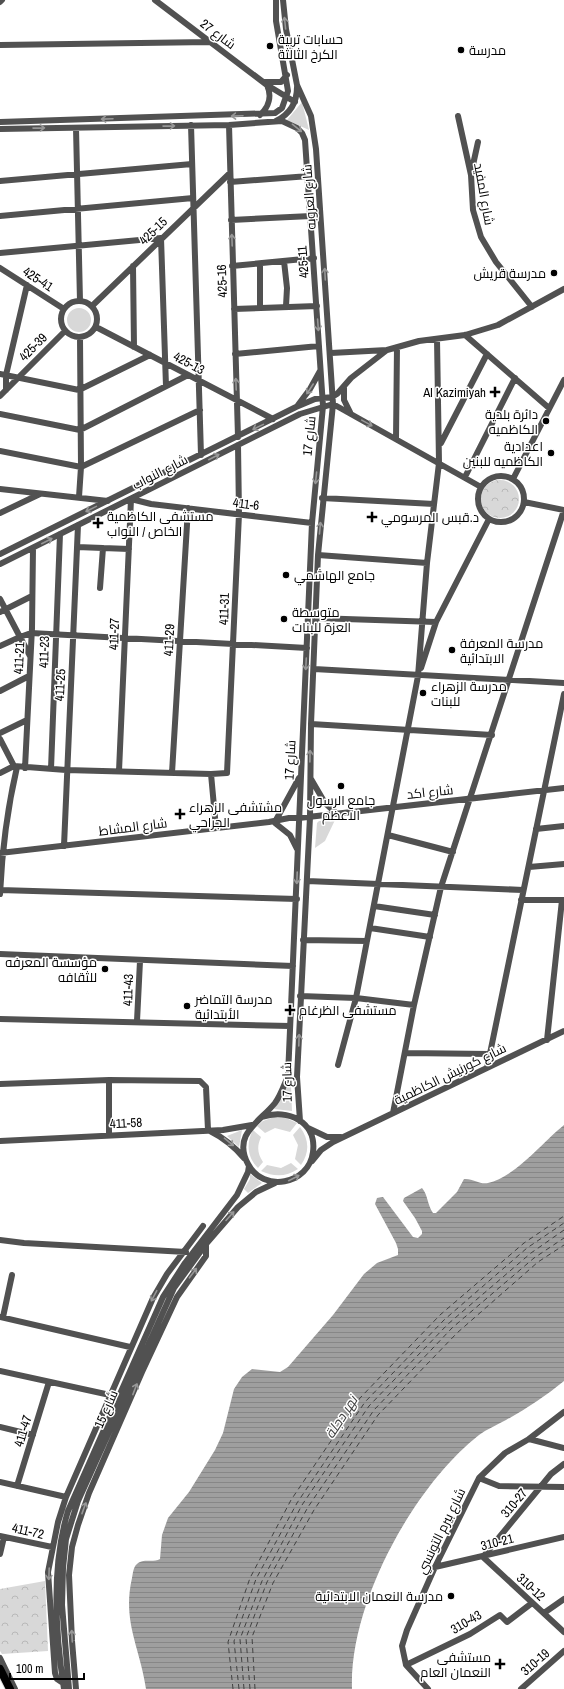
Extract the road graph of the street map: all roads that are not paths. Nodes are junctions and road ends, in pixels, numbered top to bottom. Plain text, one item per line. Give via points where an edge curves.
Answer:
1 (155, 0) edge
2 (276, 0) edge
3 (284, 0) edge
4 (210, 42) junction
5 (0, 45) edge
6 (287, 78) junction
7 (265, 83) junction
8 (297, 83) junction
9 (288, 91) junction
10 (287, 98) junction
11 (295, 102) junction
12 (260, 115) junction
13 (458, 116) dead end
14 (274, 121) junction
15 (0, 122) edge
16 (229, 125) junction
17 (191, 126) junction
18 (76, 128) junction
19 (0, 129) edge
20 (478, 142) dead end
21 (192, 164) junction
22 (230, 173) junction
23 (77, 174) junction
24 (471, 175) junction
25 (309, 176) junction
26 (0, 181) edge
27 (230, 182) junction
28 (193, 198) junction
29 (193, 208) junction
30 (78, 210) junction
31 (0, 216) edge
32 (311, 216) junction
33 (231, 220) junction
34 (161, 238) junction
35 (78, 245) junction
36 (0, 253) edge
37 (314, 258) junction
38 (284, 261) junction
39 (260, 264) junction
40 (133, 266) junction
41 (232, 266) junction
42 (0, 268) edge
43 (27, 285) junction
44 (564, 290) edge
45 (80, 301) junction
46 (92, 306) junction
47 (286, 306) junction
48 (317, 306) junction
49 (532, 307) junction
50 (260, 308) junction
51 (64, 309) junction
52 (234, 309) junction
53 (96, 327) junction
54 (65, 331) junction
55 (465, 335) junction
56 (80, 337) junction
57 (437, 339) junction
58 (319, 346) junction
59 (397, 346) junction
60 (134, 347) junction
61 (387, 350) junction
62 (331, 353) dead end
63 (235, 354) junction
64 (487, 354) junction
65 (150, 355) junction
66 (165, 363) junction
67 (321, 369) junction
68 (3, 375) edge
69 (188, 375) junction
70 (19, 377) junction
71 (515, 378) junction
72 (564, 380) edge
73 (199, 381) junction
74 (166, 386) junction
75 (345, 386) junction
76 (6, 390) junction
77 (79, 390) junction
78 (0, 396) edge
79 (332, 397) junction
80 (323, 398) junction
81 (237, 400) junction
82 (333, 404) junction
83 (323, 406) junction
84 (296, 407) junction
85 (549, 408) junction
86 (200, 410) junction
87 (0, 414) edge
88 (353, 416) junction
89 (273, 419) junction
90 (80, 430) junction
91 (238, 437) junction
92 (396, 439) junction
93 (238, 445) junction
94 (440, 445) junction
95 (0, 451) edge
96 (201, 455) junction
97 (439, 463) junction
98 (81, 467) junction
99 (464, 477) junction
100 (513, 479) junction
101 (481, 487) junction
102 (0, 489) edge
103 (40, 494) junction
104 (79, 497) junction
105 (322, 498) junction
106 (131, 499) junction
107 (108, 501) junction
108 (524, 502) junction
109 (434, 504) junction
110 (188, 508) junction
111 (564, 510) edge
112 (0, 513) edge
113 (239, 514) junction
114 (490, 519) junction
115 (312, 523) junction
116 (78, 525) junction
117 (60, 534) junction
118 (77, 547) junction
119 (32, 548) junction
120 (103, 548) junction
121 (129, 549) junction
122 (0, 554) edge
123 (318, 554) junction
124 (427, 563) junction
125 (0, 564) edge
126 (100, 588) dead end
127 (32, 596) junction
128 (0, 599) edge
129 (3, 611) edge
130 (315, 618) junction
131 (422, 620) junction
132 (436, 622) junction
133 (31, 633) junction
134 (56, 635) junction
135 (20, 636) junction
136 (73, 636) junction
137 (125, 638) junction
138 (180, 641) junction
139 (234, 644) junction
140 (0, 646) edge
141 (307, 648) junction
142 (30, 657) junction
143 (314, 669) junction
144 (29, 676) junction
145 (418, 676) junction
146 (510, 679) junction
147 (564, 683) edge
148 (0, 691) edge
149 (564, 694) edge
150 (563, 702) edge
151 (27, 720) junction
152 (311, 724) junction
153 (407, 730) junction
154 (0, 733) edge
155 (492, 735) junction
156 (0, 739) edge
157 (15, 767) junction
158 (25, 768) junction
159 (51, 769) junction
160 (66, 770) junction
161 (120, 771) junction
162 (0, 773) edge
163 (172, 773) junction
164 (212, 774) junction
165 (300, 774) junction
166 (310, 777) junction
167 (564, 788) edge
168 (545, 790) junction
169 (472, 798) junction
170 (393, 807) junction
171 (7, 812) junction
172 (336, 813) junction
173 (0, 814) edge
174 (310, 817) junction
175 (299, 818) junction
176 (274, 822) junction
177 (564, 826) edge
178 (216, 828) junction
179 (536, 828) junction
180 (388, 836) junction
181 (64, 846) junction
182 (298, 852) junction
183 (453, 852) junction
184 (1, 853) edge
185 (564, 864) edge
186 (529, 867) junction
187 (307, 881) junction
188 (379, 884) junction
189 (442, 887) junction
190 (0, 890) edge
191 (523, 890) junction
192 (0, 894) edge
193 (297, 899) junction
194 (521, 900) junction
195 (563, 900) edge
196 (374, 906) junction
197 (435, 915) junction
198 (370, 928) junction
199 (430, 937) junction
200 (303, 940) junction
201 (367, 941) junction
202 (0, 954) edge
203 (140, 960) junction
204 (293, 966) junction
205 (300, 996) junction
206 (356, 998) junction
207 (414, 1005) junction
208 (0, 1019) edge
209 (138, 1021) junction
210 (290, 1026) junction
211 (564, 1032) edge
212 (547, 1040) junction
213 (405, 1054) junction
214 (490, 1054) junction
215 (338, 1065) dead end
216 (487, 1068) junction
217 (108, 1080) junction
218 (0, 1084) edge
219 (393, 1113) junction
220 (262, 1117) junction
221 (300, 1121) junction
222 (252, 1125) junction
223 (307, 1128) junction
224 (208, 1130) junction
225 (109, 1135) junction
226 (346, 1136) junction
227 (0, 1141) edge
228 (310, 1162) junction
229 (247, 1163) junction
230 (275, 1182) junction
231 (203, 1226) dead end
232 (0, 1240) edge
233 (206, 1244) junction
234 (183, 1252) junction
235 (194, 1252) junction
236 (12, 1275) dead end
237 (1, 1317) edge
238 (130, 1347) junction
239 (0, 1371) edge
240 (49, 1382) junction
241 (110, 1395) junction
242 (123, 1398) junction
243 (129, 1406) junction
244 (564, 1412) edge
245 (0, 1427) edge
246 (33, 1435) junction
247 (529, 1439) junction
248 (88, 1447) junction
249 (564, 1448) edge
250 (92, 1454) junction
251 (564, 1464) edge
252 (480, 1478) junction
253 (0, 1482) edge
254 (17, 1486) junction
255 (541, 1487) junction
256 (564, 1487) edge
257 (66, 1497) junction
258 (2, 1536) edge
259 (564, 1537) edge
260 (52, 1547) junction
261 (0, 1554) edge
262 (483, 1557) junction
263 (435, 1567) junction
264 (564, 1599) edge
265 (532, 1603) junction
266 (544, 1613) junction
267 (564, 1632) edge
268 (564, 1651) edge
269 (0, 1658) edge
270 (63, 1658) junction
271 (406, 1665) junction
272 (0, 1669) edge
273 (75, 1679) junction
274 (65, 1684) edge
275 (10, 1689) edge
276 (15, 1689) edge
277 (69, 1689) edge
278 (76, 1689) edge
279 (428, 1689) edge
280 (521, 1689) edge

1 - 4 street, شارع 27
2 - 6 street via 276,21
8 -> 3 street, شارع العروبه via 286,30
4 - 5 street
4 - 7 street, شارع 27
6 - 7 street
6 - 8 street via 292,83
6 - 9 street
7 - 10 street, شارع 27
7 - 12 street via 269,92 268,103
8 - 9 street
8 - 11 street
79 -> 8 street, شارع العروبه via 316,149 311,116
9 - 10 street
10 - 11 street, شارع 27
10 - 12 street via 276,114
11 - 14 street via 284,116
12 -> 15 street
13 - 24 street, شارع المفيد
14 - 16 street, 425-11
14 -> 25 street, 425-11 via 287,122 302,133 307,149
16 - 17 street, 425-11
16 - 22 street, 425-16
18 -> 17 street, 425-11
17 - 21 street
19 -> 18 street, 425-11
18 - 23 street
20 - 24 street
21 - 23 street
21 - 28 street
22 - 27 street, 425-16
22 - 29 street, 425-15
23 - 26 street
23 - 30 street
24 - 49 street, شارع المفيد via 473,210 481,236 496,262
25 - 27 street
25 - 32 street, 425-11
27 - 33 street, 425-16
28 - 29 street
28 - 30 street
29 - 34 street, 425-15
29 - 73 street
30 - 31 street
30 - 35 street
32 - 33 street
32 - 37 street, 425-11
41 -> 33 street, 425-16
34 - 35 street
34 - 40 street, 425-15
34 - 66 street
35 - 36 street
35 - 45 street
37 - 38 street
37 - 48 street, 425-11
38 - 39 street
38 - 47 street
39 - 41 street
39 - 50 street
40 - 46 street, 425-15
40 - 60 street
41 - 52 street, 425-16
42 - 43 street, 425-41
43 - 51 street, 425-41
43 - 68 street
44 - 49 street
45 - 46 street
45 - 51 street
46 - 53 street via 97,316
47 - 48 street
47 - 50 street
48 -> 58 street, 425-11
49 - 55 street via 498,325
50 - 52 street
51 - 54 street via 61,320
52 - 63 street, 425-16
53 - 56 street via 86,336
53 - 60 street, 425-13
54 - 56 street
54 - 70 street, 425-39
55 - 57 street
55 - 64 street
56 - 77 street
57 - 59 street
57 - 94 street
58 - 63 street
58 - 67 street, 425-11
59 - 61 street
59 - 92 street
60 - 65 street, 425-13
61 - 62 street
61 - 75 street via 351,378
81 -> 63 street, 425-16
64 - 71 street
64 - 94 street
65 - 66 street, 425-13
65 - 77 street
66 - 69 street, 425-13
66 - 74 street
67 - 80 street, 425-11
67 -> 84 street
68 - 70 street
68 - 76 street
69 - 73 street, 425-13
69 - 74 street
70 - 76 street, 425-39
70 - 77 street
71 - 85 street
71 - 99 street
72 - 85 street
73 - 81 street, 425-13
73 - 86 street
74 - 90 street
75 - 79 street
75 - 88 street via 345,406
76 - 78 street, 425-39
77 - 90 street
79 - 80 street, شارع النواب
79 - 82 street, شارع 17
80 - 83 street, شارع 17
80 - 84 street, شارع النواب
81 - 89 street, 425-13
81 - 91 street, 425-16
82 - 83 street, شارع النواب
82 - 88 street
82 - 105 street, شارع 17
83 - 93 street, شارع النواب via 300,414
83 -> 115 street, شارع 17
84 - 89 street, شارع النواب
85 - 100 street
86 - 96 street
86 - 98 street
87 - 90 street
88 -> 92 street
89 -> 91 street, شارع النواب
90 - 98 street
91 - 96 street, شارع النواب
92 - 97 street
106 -> 93 street, شارع النواب
93 - 113 street, 411-31
94 - 97 street
95 - 98 street
96 - 107 street, شارع النواب
97 - 99 street
97 - 109 street
98 - 104 street
99 - 101 street
100 - 101 street via 495,476 484,482
100 - 108 street via 522,489
101 - 114 street via 478,505
102 - 103 street
103 - 104 street
103 - 112 street
104 - 107 street
105 - 109 street
123 -> 105 street, شارع 17
106 - 110 street, 411-6
106 - 116 street, شارع النواب
106 - 121 street, 411-27
107 -> 122 street, شارع النواب
108 - 111 street
108 - 114 street via 522,509 511,520 504,522
109 - 124 street
110 - 113 street, 411-6
110 - 138 street, 411-29
111 - 146 street
113 - 115 street, 411-6
113 - 139 street, 411-31
114 - 132 street
115 - 141 street, شارع 17
116 - 117 street, شارع النواب
116 - 118 street, 411-25
119 -> 117 street, شارع النواب
117 - 134 street, 411-23
118 - 120 street
118 - 136 street, 411-25
119 - 125 street, شارع النواب
119 - 127 street, 411-21
120 - 121 street
120 - 126 street
121 - 137 street, 411-27
123 - 124 street
123 - 130 street, شارع 17
124 - 131 street
127 - 129 street
127 - 133 street, 411-21
128 - 129 street
129 - 135 street
130 - 131 street
130 - 143 street, شارع 17
131 - 132 street
131 - 145 street
132 - 145 street
133 - 134 street
133 - 135 street
133 - 142 street, 411-21
134 - 136 street
134 - 159 street, 411-23
135 - 140 street
135 - 142 street
136 - 137 street
136 - 160 street, 411-25
137 - 138 street
137 - 161 street, 411-27
138 - 139 street
138 - 163 street, 411-29
139 - 141 street
139 - 164 street, 411-31 via 227,773
141 -> 165 street, شارع 17
142 - 144 street, 411-21
143 - 145 street
143 - 152 street, شارع 17
144 - 148 street
144 - 151 street, 411-21
145 - 146 street
145 - 153 street
146 - 147 street
146 - 155 street
149 - 150 street
150 - 168 street
151 - 154 street
151 - 158 street, 411-21
152 - 153 street
166 -> 152 street, شارع 17
153 - 155 street
153 - 170 street
155 - 169 street
156 - 157 street
157 - 158 street
157 - 162 street
157 - 171 street
158 - 159 street
159 - 160 street
160 - 161 street
160 - 181 street, 411-25
161 - 163 street
163 - 164 street
164 - 178 street
165 - 175 street, شارع 17
165 - 176 street
166 - 172 street via 316,791
166 - 174 street, شارع 17
167 - 168 street, شارع اكد
168 - 169 street, شارع اكد
168 - 179 street
169 - 170 street, شارع اكد
169 - 183 street
170 - 172 street, شارع اكد
170 - 180 street
171 - 173 street
171 - 184 street
172 - 174 street, شارع اكد
174 - 175 street, شارع اكد
174 - 187 street, شارع 17
175 - 176 street, شارع المشاط
175 - 182 street, شارع 17
176 - 178 street, شارع المشاط
176 - 182 street via 290,835
177 - 179 street
178 - 181 street, شارع المشاط
179 - 186 street
180 - 183 street
180 - 188 street
181 - 184 street, شارع المشاط
182 -> 193 street, شارع 17
183 - 189 street
184 - 190 street
185 - 186 street
186 - 191 street
187 - 188 street
187 - 200 street, شارع 17
188 - 189 street
188 - 196 street
189 - 191 street
189 - 197 street
190 - 192 street
190 - 193 street
191 - 194 street
193 - 204 street, شارع 17
194 - 195 street
194 - 214 street
195 - 212 street
196 - 197 street
196 - 198 street
197 - 199 street
198 - 199 street
198 - 201 street
199 - 207 street
200 - 201 street
200 - 205 street, شارع 17
201 - 206 street
202 - 203 street
203 - 204 street
203 - 209 street, 411-43
204 - 210 street, شارع 17
205 - 206 street
221 -> 205 street, شارع 17 via 297,1094
206 - 207 street
206 - 215 street
207 - 213 street
208 - 209 street
209 - 210 street
210 - 220 street, شارع 17 via 288,1076 275,1103
211 - 212 street, شارع كورنيش الكاظمية
212 - 216 street, شارع كورنيش الكاظمية
213 - 214 street
213 - 219 street
214 - 216 street
216 - 219 street, شارع كورنيش الكاظمية
217 - 218 street
217 - 224 street via 200,1081 206,1087
217 - 225 street
219 - 226 street, شارع كورنيش الكاظمية
220 - 221 street via 282,1113
220 - 222 street
221 - 223 street
222 - 224 street, 411-58
222 - 229 street via 244,1142
223 - 226 street, شارع كورنيش الكاظمية via 327,1137
223 - 228 street via 313,1144
224 - 225 street, 411-58
224 -> 229 street via 223,1137 236,1148
225 - 227 street, 411-58
226 - 228 street, شارع كورنيش الكاظمية via 321,1150
230 -> 228 street via 295,1179 303,1173
229 - 230 street via 264,1180
229 - 235 street, شارع 15 via 245,1180 237,1195
233 -> 230 street, شارع 15 via 244,1202
231 - 234 street
232 - 234 street
233 - 242 street, شارع 15 via 170,1295
243 -> 233 street via 174,1302 206,1256
234 - 235 street
234 -> 238 street via 157,1290
235 - 250 street, شارع 15 via 161,1301
236 - 237 street
237 - 238 street
238 - 241 street
239 - 240 street
240 - 241 street
240 - 246 street, 411-47
241 - 248 street
242 - 243 street
242 - 270 street, شارع 15 via 78,1501 66,1539 62,1592
273 -> 243 street via 69,1585 72,1547 85,1503
244 - 247 street, شارع بيرم التونسي
245 - 246 street
246 - 254 street, 411-47
247 - 249 street
247 - 252 street, شارع بيرم التونسي via 505,1453
248 - 250 street
248 - 257 street
250 - 270 street, شارع 15 via 68,1511 59,1548 56,1594
251 - 255 street, 310-27 via 551,1474
252 - 255 street via 499,1486
252 - 263 street, شارع بيرم التونسي
253 - 254 street
254 - 257 street
255 - 256 street
255 - 262 street, 310-27
257 - 260 street
258 - 260 street, 411-72
258 - 261 street
259 - 262 street, 310-21
260 -> 274 street via 48,1580 53,1658 55,1675
262 - 263 street, 310-21
262 - 265 street, 310-12
263 - 271 street, شارع بيرم التونسي via 402,1646
264 - 266 street
265 - 266 street, 310-12
265 - 271 street, 310-43 via 508,1622 500,1615 470,1634
266 - 267 street, 310-12
268 - 280 street, 310-19
269 - 276 street
270 - 274 street, شارع 15
271 - 279 street
272 - 275 main road
273 - 274 street
273 - 278 street
274 - 277 street, شارع 15

